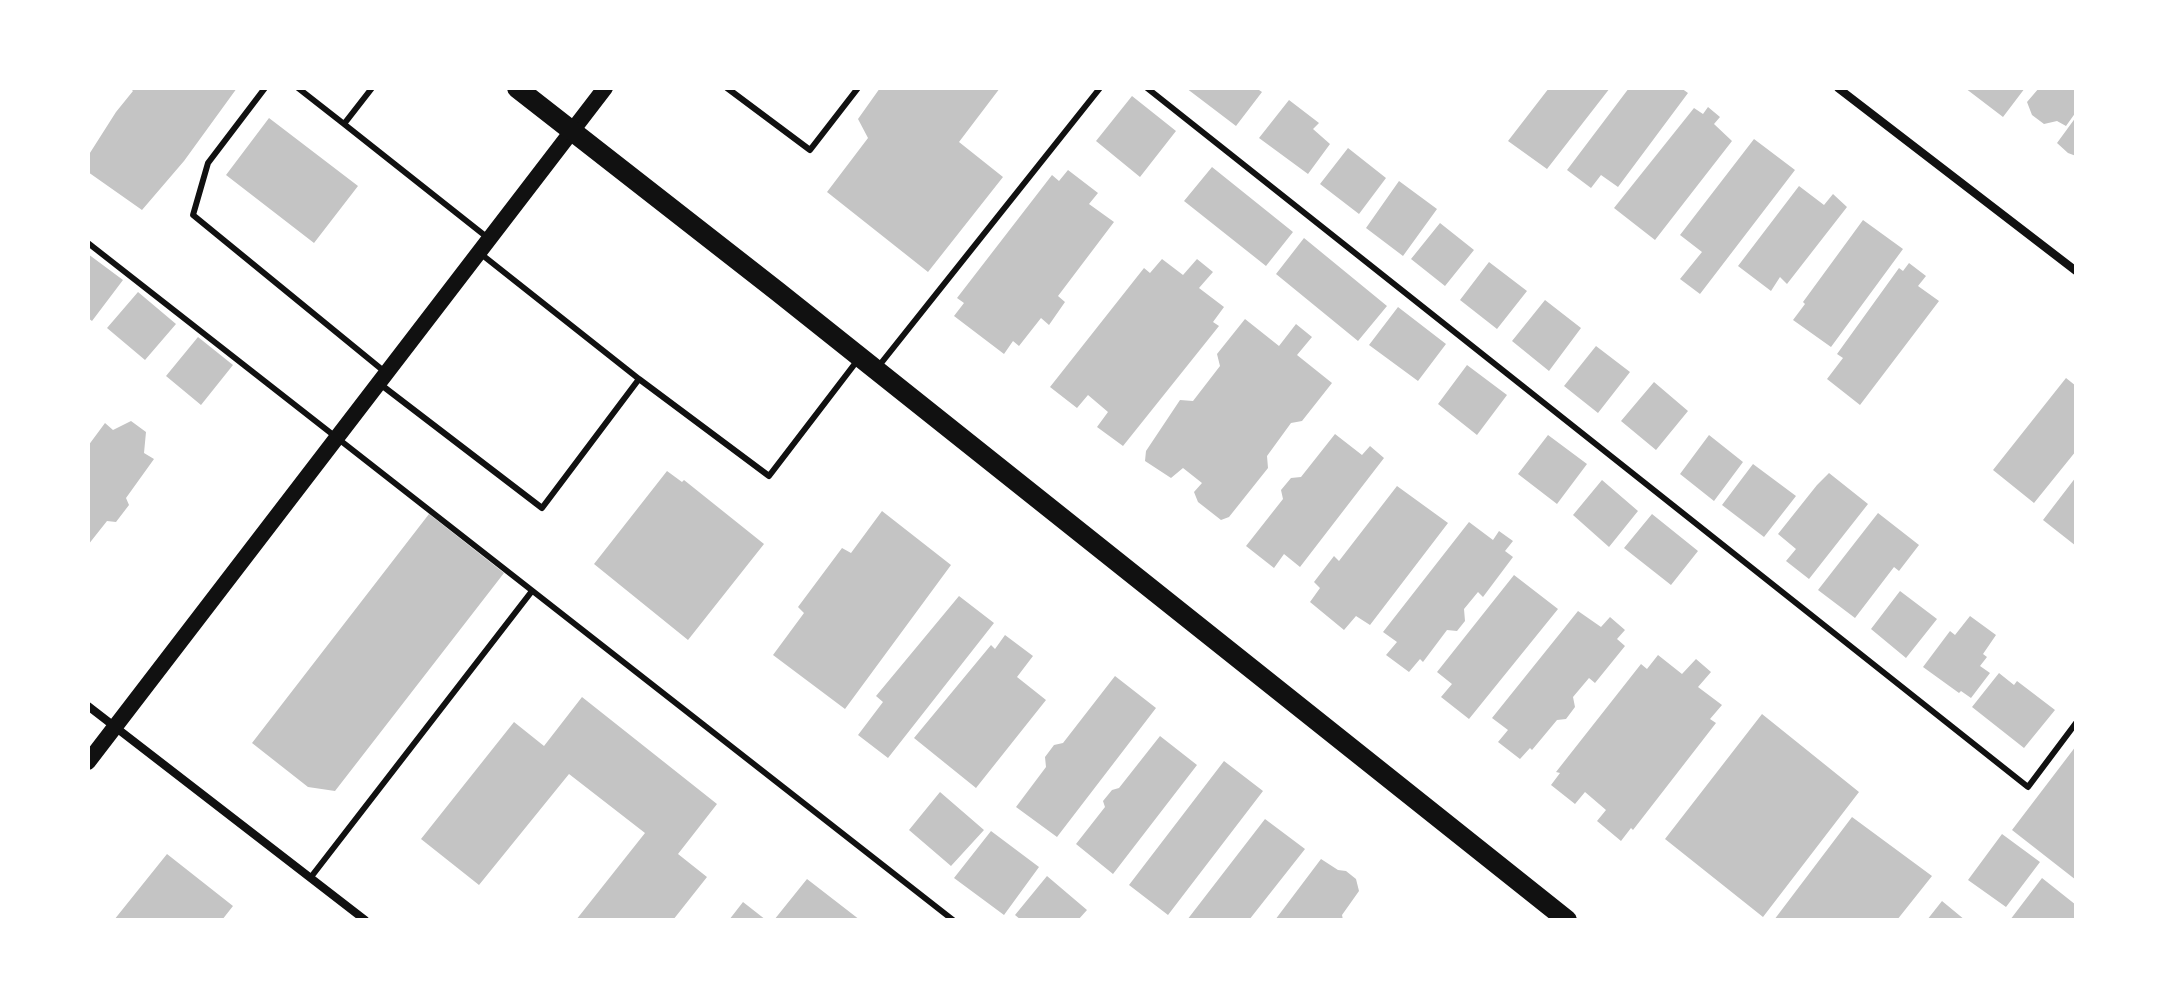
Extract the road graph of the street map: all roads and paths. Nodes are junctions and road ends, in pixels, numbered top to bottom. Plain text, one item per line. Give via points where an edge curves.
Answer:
1 (265, 88) edge
2 (298, 88) edge
3 (372, 88) edge
4 (517, 88) edge
5 (605, 88) edge
6 (727, 88) edge
7 (858, 88) edge
8 (1100, 88) edge
9 (1147, 88) edge
10 (1838, 88) edge
11 (344, 124) junction
12 (571, 132) junction
13 (88, 243) edge
14 (484, 246) junction
15 (2076, 271) edge
16 (868, 364) junction
17 (382, 378) junction
18 (639, 379) junction
19 (336, 438) junction
20 (532, 591) junction
21 (88, 706) edge
22 (2076, 723) edge
23 (115, 727) junction
24 (88, 762) edge
25 (311, 877) junction
26 (365, 920) edge
27 (953, 920) edge
28 (1567, 920) edge

1 - 17 lane via 208,163 193,215
2 - 11 lane
3 - 11 lane
4 - 12 main road
5 - 12 main road
6 - 7 lane via 810,150
8 - 16 lane
9 - 22 lane via 2028,787
10 - 15 street
11 - 14 lane
12 - 14 main road
12 - 16 main road
13 - 19 lane
14 - 17 main road
14 - 18 lane
16 - 18 lane via 769,476
16 - 28 main road
17 - 18 lane via 542,508
17 - 19 main road
19 - 20 lane
19 - 23 main road
20 - 25 lane
20 - 27 lane
21 - 23 street
23 - 24 main road
23 - 25 street
25 - 26 street

